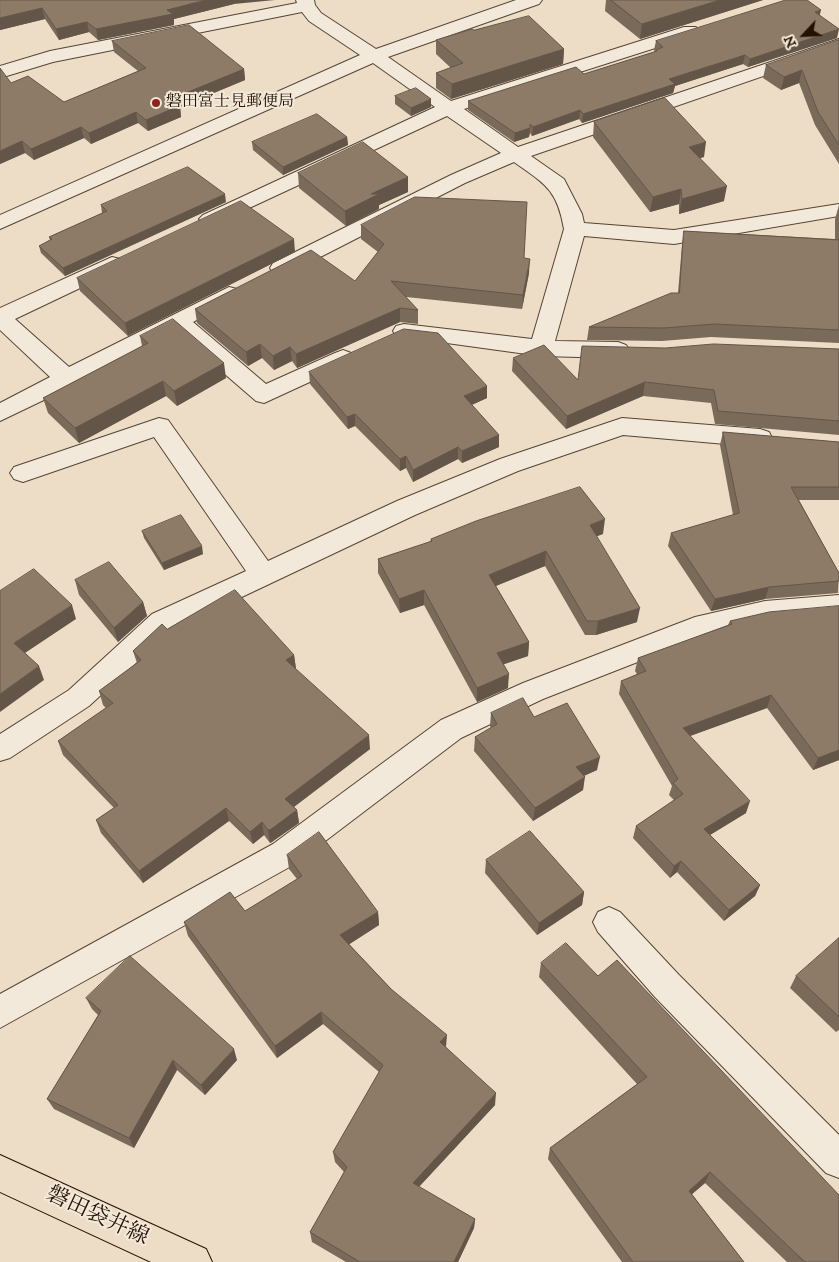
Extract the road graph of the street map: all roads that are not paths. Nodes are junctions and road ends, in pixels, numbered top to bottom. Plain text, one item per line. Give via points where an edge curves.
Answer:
1 (533, 0) edge
2 (306, 3) edge
3 (712, 24) edge
4 (839, 44) edge
5 (374, 56) junction
6 (0, 72) edge
7 (448, 108) junction
8 (517, 154) junction
9 (839, 210) edge
10 (0, 223) edge
11 (197, 225) edge
12 (575, 230) junction
13 (126, 258) edge
14 (0, 317) edge
15 (177, 321) junction
16 (384, 339) edge
17 (541, 348) junction
18 (643, 350) edge
19 (358, 351) edge
20 (67, 379) junction
21 (0, 413) edge
22 (780, 440) edge
23 (23, 473) dead end
24 (263, 575) junction
25 (839, 606) edge
26 (0, 749) edge
27 (609, 922) dead end
28 (0, 1012) edge
29 (839, 1160) edge
30 (0, 1173) edge
31 (194, 1262) edge

1 - 5 street
2 - 5 street via 315,17
2 - 6 street via 50,57
3 - 7 street
4 - 8 street
5 - 7 street
5 - 10 street
7 - 8 street
7 - 11 street
8 - 12 street via 557,183 572,214
8 - 15 street via 458,179
9 - 12 street via 674,237
12 - 17 street
13 - 14 street
14 - 20 street
15 - 19 street via 264,395
15 - 20 street
16 - 17 street via 402,331
17 - 18 street
20 - 21 street
22 - 24 street via 622,426 509,465 406,508
23 - 24 street via 159,426
24 - 26 street via 162,622 79,698
25 - 28 street via 765,612 695,628 533,691 451,729 284,854
27 - 29 street via 667,986
30 - 31 main road, 磐田袋井線

